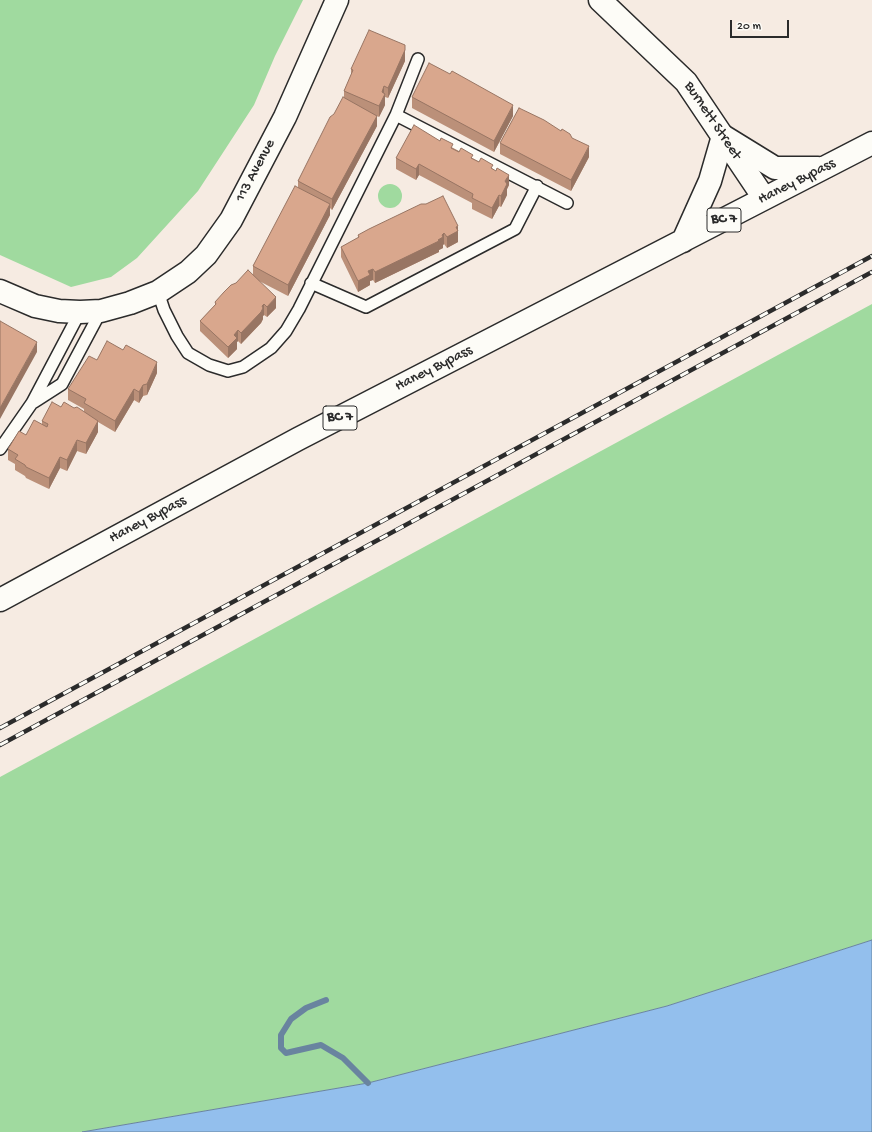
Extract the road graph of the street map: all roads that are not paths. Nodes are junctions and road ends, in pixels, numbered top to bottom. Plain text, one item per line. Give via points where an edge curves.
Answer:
1 (338, 0) edge
2 (600, 0) edge
3 (418, 59) dead end
4 (396, 115) junction
5 (723, 136) junction
6 (872, 143) edge
7 (824, 168) junction
8 (537, 186) junction
9 (764, 198) junction
10 (567, 203) dead end
11 (683, 241) junction
12 (311, 283) junction
13 (0, 291) edge
14 (158, 292) junction
15 (90, 311) junction
16 (32, 403) junction
17 (0, 449) edge
18 (0, 600) edge

1 - 14 main road, 113 Avenue via 285,118 231,220 206,255 188,272
2 - 5 main road, Burnett Street via 686,82
3 - 4 lane
4 - 8 lane
4 - 12 lane
5 - 7 main road via 775,168
5 - 9 main road, Burnett Street
5 - 11 main road via 710,181
6 - 7 main road, Haney Bypass / BC 7
7 - 9 main road, Haney Bypass / BC 7
8 - 10 lane
8 - 12 lane via 515,229 366,306
9 - 11 main road, Haney Bypass / BC 7
11 - 18 main road, Haney Bypass / BC 7 via 298,439
12 - 14 lane via 286,331 270,348 243,367 228,371 208,365 188,353 170,323
13 - 15 main road, 113 Avenue via 35,306 59,311
14 - 15 main road, 113 Avenue via 130,303
15 - 16 lane via 70,333
15 - 16 lane via 62,384
16 - 17 lane

